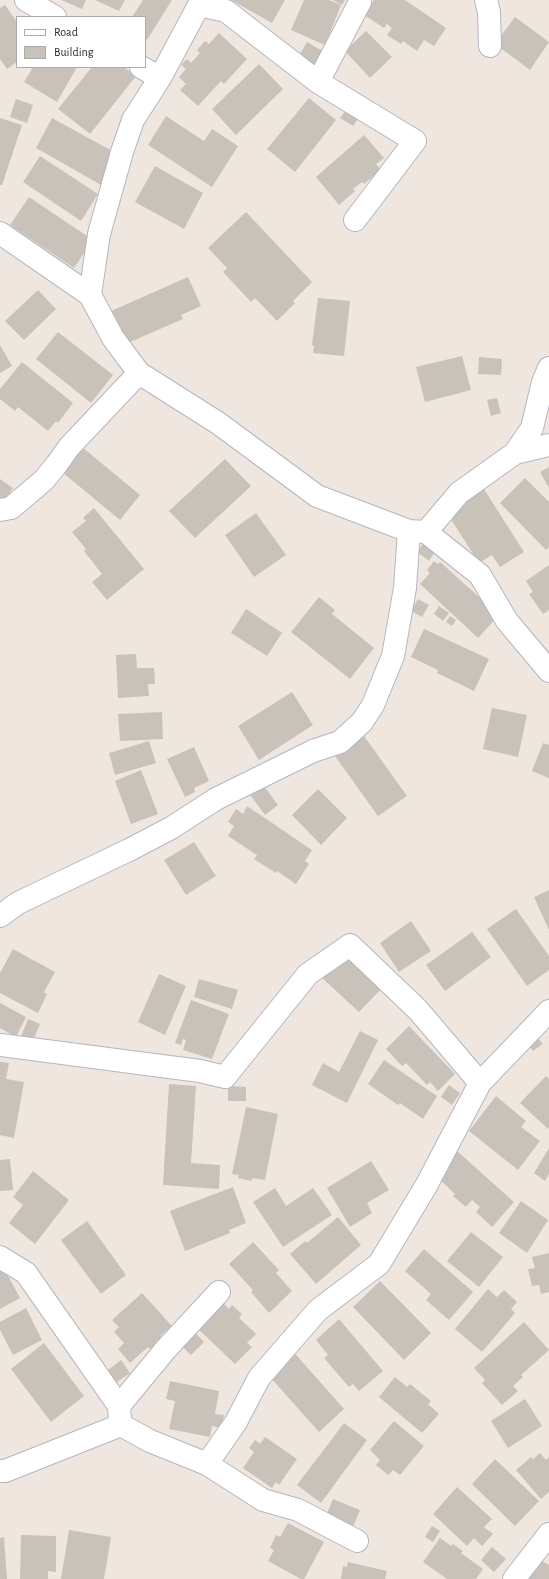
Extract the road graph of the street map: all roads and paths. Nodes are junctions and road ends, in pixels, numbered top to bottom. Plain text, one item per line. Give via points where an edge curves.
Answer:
1 (26, 0) edge
2 (486, 0) edge
3 (200, 2) edge
4 (360, 2) dead end
5 (53, 16) edge
6 (490, 46) dead end
7 (143, 68) edge
8 (160, 78) junction
9 (318, 82) junction
10 (355, 220) dead end
11 (0, 233) edge
12 (90, 295) junction
13 (549, 368) edge
14 (139, 373) junction
15 (549, 445) edge
16 (515, 453) junction
17 (0, 510) edge
18 (417, 532) junction
19 (549, 671) edge
20 (0, 916) edge
21 (549, 1011) edge
22 (0, 1045) edge
23 (480, 1083) junction
24 (0, 1257) edge
25 (220, 1292) dead end
26 (120, 1415) junction
27 (207, 1464) junction
28 (0, 1471) edge
29 (549, 1534) edge
30 (357, 1541) dead end
31 (514, 1579) edge

1 - 5 street
2 - 6 street
3 - 8 street
3 - 9 street via 226,11
4 - 9 street
7 - 8 street
8 - 12 street via 133,120 122,152 99,234
9 - 10 street via 415,141
11 - 12 street
12 - 14 street via 113,338
13 - 16 street via 532,428
14 - 17 street via 69,447 44,480 11,508
14 - 18 street via 218,423 317,496
15 - 16 street
16 - 18 street via 459,493
18 - 19 street via 480,575 507,621
18 - 20 street via 393,656 373,705 362,722 340,742 313,751 216,799 171,828 18,903
21 - 23 street
22 - 23 street via 225,1077 308,974 350,945 418,1010
23 - 27 street via 426,1186 379,1264 318,1310 259,1378 236,1422
24 - 26 street via 26,1273
25 - 26 street via 166,1349
26 - 27 street via 150,1442
26 - 28 street via 5,1471
27 - 30 street via 263,1500 298,1510
29 - 31 street

